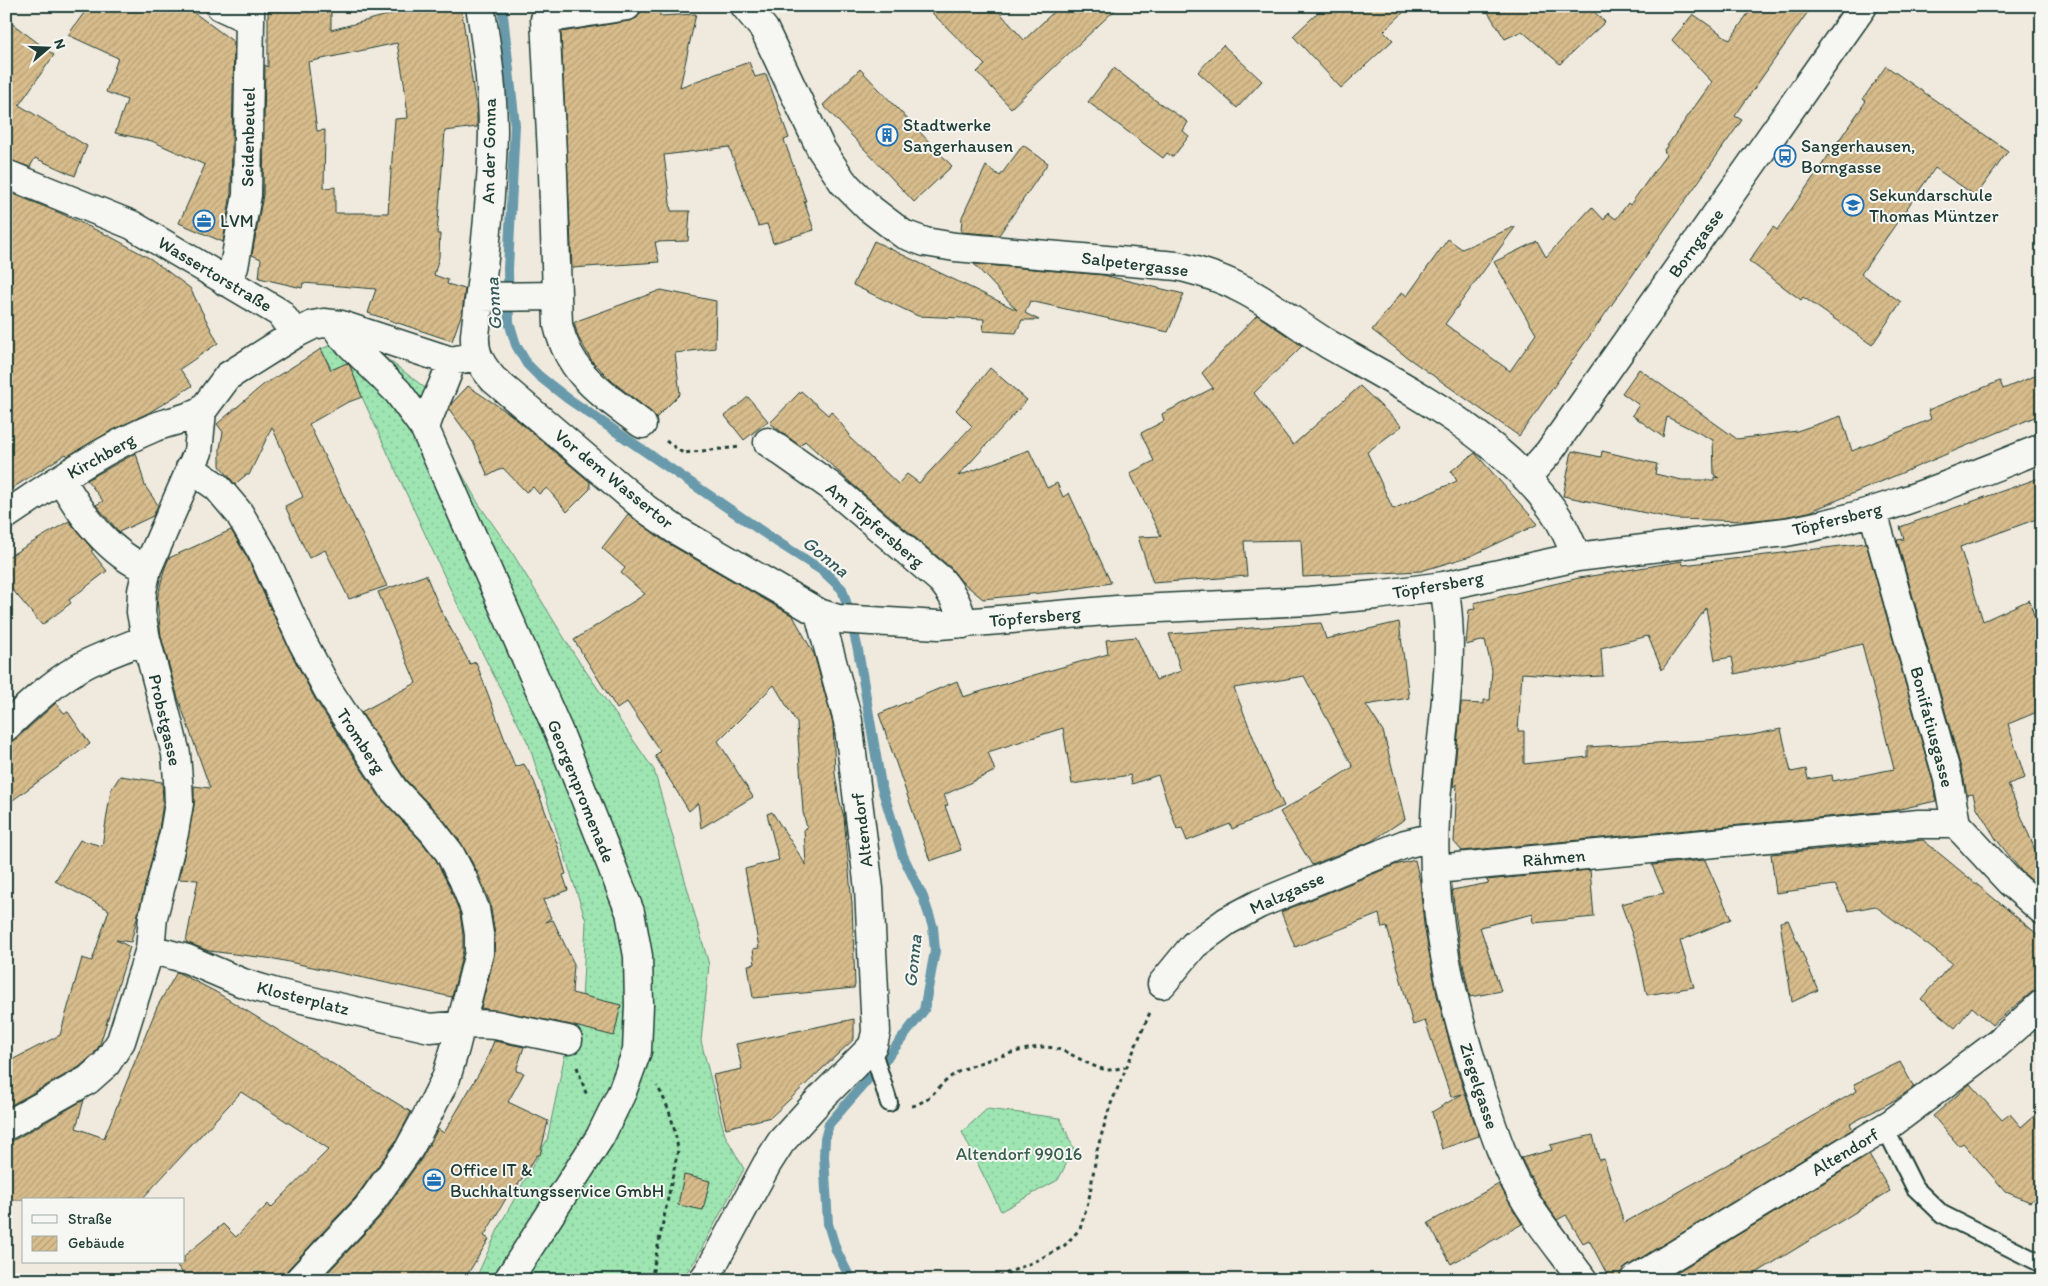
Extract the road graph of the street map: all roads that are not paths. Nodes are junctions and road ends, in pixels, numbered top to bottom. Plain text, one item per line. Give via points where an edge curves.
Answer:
1 (220, 6) edge
2 (480, 6) edge
3 (627, 6) edge
4 (745, 6) edge
5 (1863, 6) edge
6 (250, 13) edge
7 (544, 13) edge
8 (6, 174) edge
9 (226, 282) junction
10 (547, 296) junction
11 (489, 297) junction
12 (334, 324) junction
13 (295, 334) junction
14 (464, 359) junction
15 (202, 411) junction
16 (642, 424) road end
17 (425, 429) junction
18 (768, 442) road end
19 (2042, 448) edge
20 (190, 468) junction
21 (1526, 478) junction
22 (61, 479) junction
23 (1873, 512) junction
24 (6, 515) edge
25 (1577, 557) junction
26 (147, 569) junction
27 (1444, 586) junction
28 (829, 616) junction
29 (963, 624) junction
30 (146, 639) junction
31 (6, 727) edge
32 (1956, 824) junction
33 (1434, 837) junction
34 (1436, 869) junction
35 (2042, 910) edge
36 (150, 949) junction
37 (1162, 984) road end
38 (2042, 1004) edge
39 (460, 1027) junction
40 (568, 1040) road end
41 (872, 1054) junction
42 (889, 1104) road end
43 (6, 1126) edge
44 (1885, 1128) junction
45 (2042, 1264) edge
46 (299, 1280) edge
47 (508, 1280) edge
48 (703, 1280) edge
49 (1583, 1280) edge
50 (1634, 1280) edge

1 - 6 street
2 - 11 street, An der Gonna via 493,129
3 - 7 street
4 - 21 street, Salpetergasse via 764,29 821,150 843,182 869,208 903,234 955,247 1177,266 1239,287 1416,394 1495,450
5 - 21 street, Borngasse via 1549,452
6 - 9 street, Seidenbeutel via 247,195 234,267
7 - 10 street via 554,173
8 - 9 street, Wassertorstraße via 132,225
9 - 13 street, Wassertorstraße via 280,313
10 - 11 street
10 - 16 street via 562,339 578,371
11 - 14 street, An der Gonna
12 - 13 street via 313,325
12 - 14 street
12 - 17 street, Georgenpromenade via 398,392
13 - 15 street via 228,376
14 - 17 street via 448,378 429,414
14 - 28 street, Vor dem Wassertor via 493,379 646,509 676,530
15 - 20 street, Probstgasse via 198,452
15 - 22 street, Kirchberg via 156,427
17 - 47 street, Georgenpromenade via 560,735 630,912 638,956 637,1051 622,1092 600,1138
18 - 29 street, Am Töpfersberg via 829,484 941,580 959,606
19 - 23 street, Töpfersberg
20 - 26 street, Probstgasse
20 - 39 street, Tromberg via 218,487 239,513 262,552 328,690 394,790 432,830 449,852 463,879 475,909 480,953
21 - 25 street, Salpetergasse via 1556,514
22 - 24 street, Kirchberg
22 - 26 street via 100,534 131,562
23 - 25 street, Töpfersberg via 1786,532
23 - 32 street, Bonifatiusgasse via 1948,779
25 - 27 street, Töpfersberg
26 - 30 street, Probstgasse via 141,612
27 - 29 street, Töpfersberg via 1309,601 1117,610
27 - 33 street via 1448,607 1448,660
28 - 29 street, Töpfersberg via 875,622
28 - 41 street, Altendorf via 848,722 869,889 876,1032
30 - 31 street via 88,663
30 - 36 street, Probstgasse via 176,754 178,780 174,833 153,917
32 - 34 street, Rähmen via 1919,824
32 - 35 street via 2009,881
33 - 34 street
33 - 37 street, Malzgasse via 1382,852 1259,904 1194,945
34 - 49 street, Ziegelgasse via 1439,929 1461,1032 1498,1142 1527,1203
36 - 39 street, Klosterplatz via 187,959 276,993 430,1028
36 - 43 street, Probstgasse via 121,1041 106,1064 88,1080
38 - 44 street, Altendorf via 1997,1044
39 - 40 street, Klosterplatz via 495,1025
39 - 46 street via 446,1078 409,1149 367,1208
41 - 42 lane
41 - 48 street via 822,1097 781,1142
44 - 45 lane via 1915,1188 1942,1214
44 - 50 street, Altendorf

